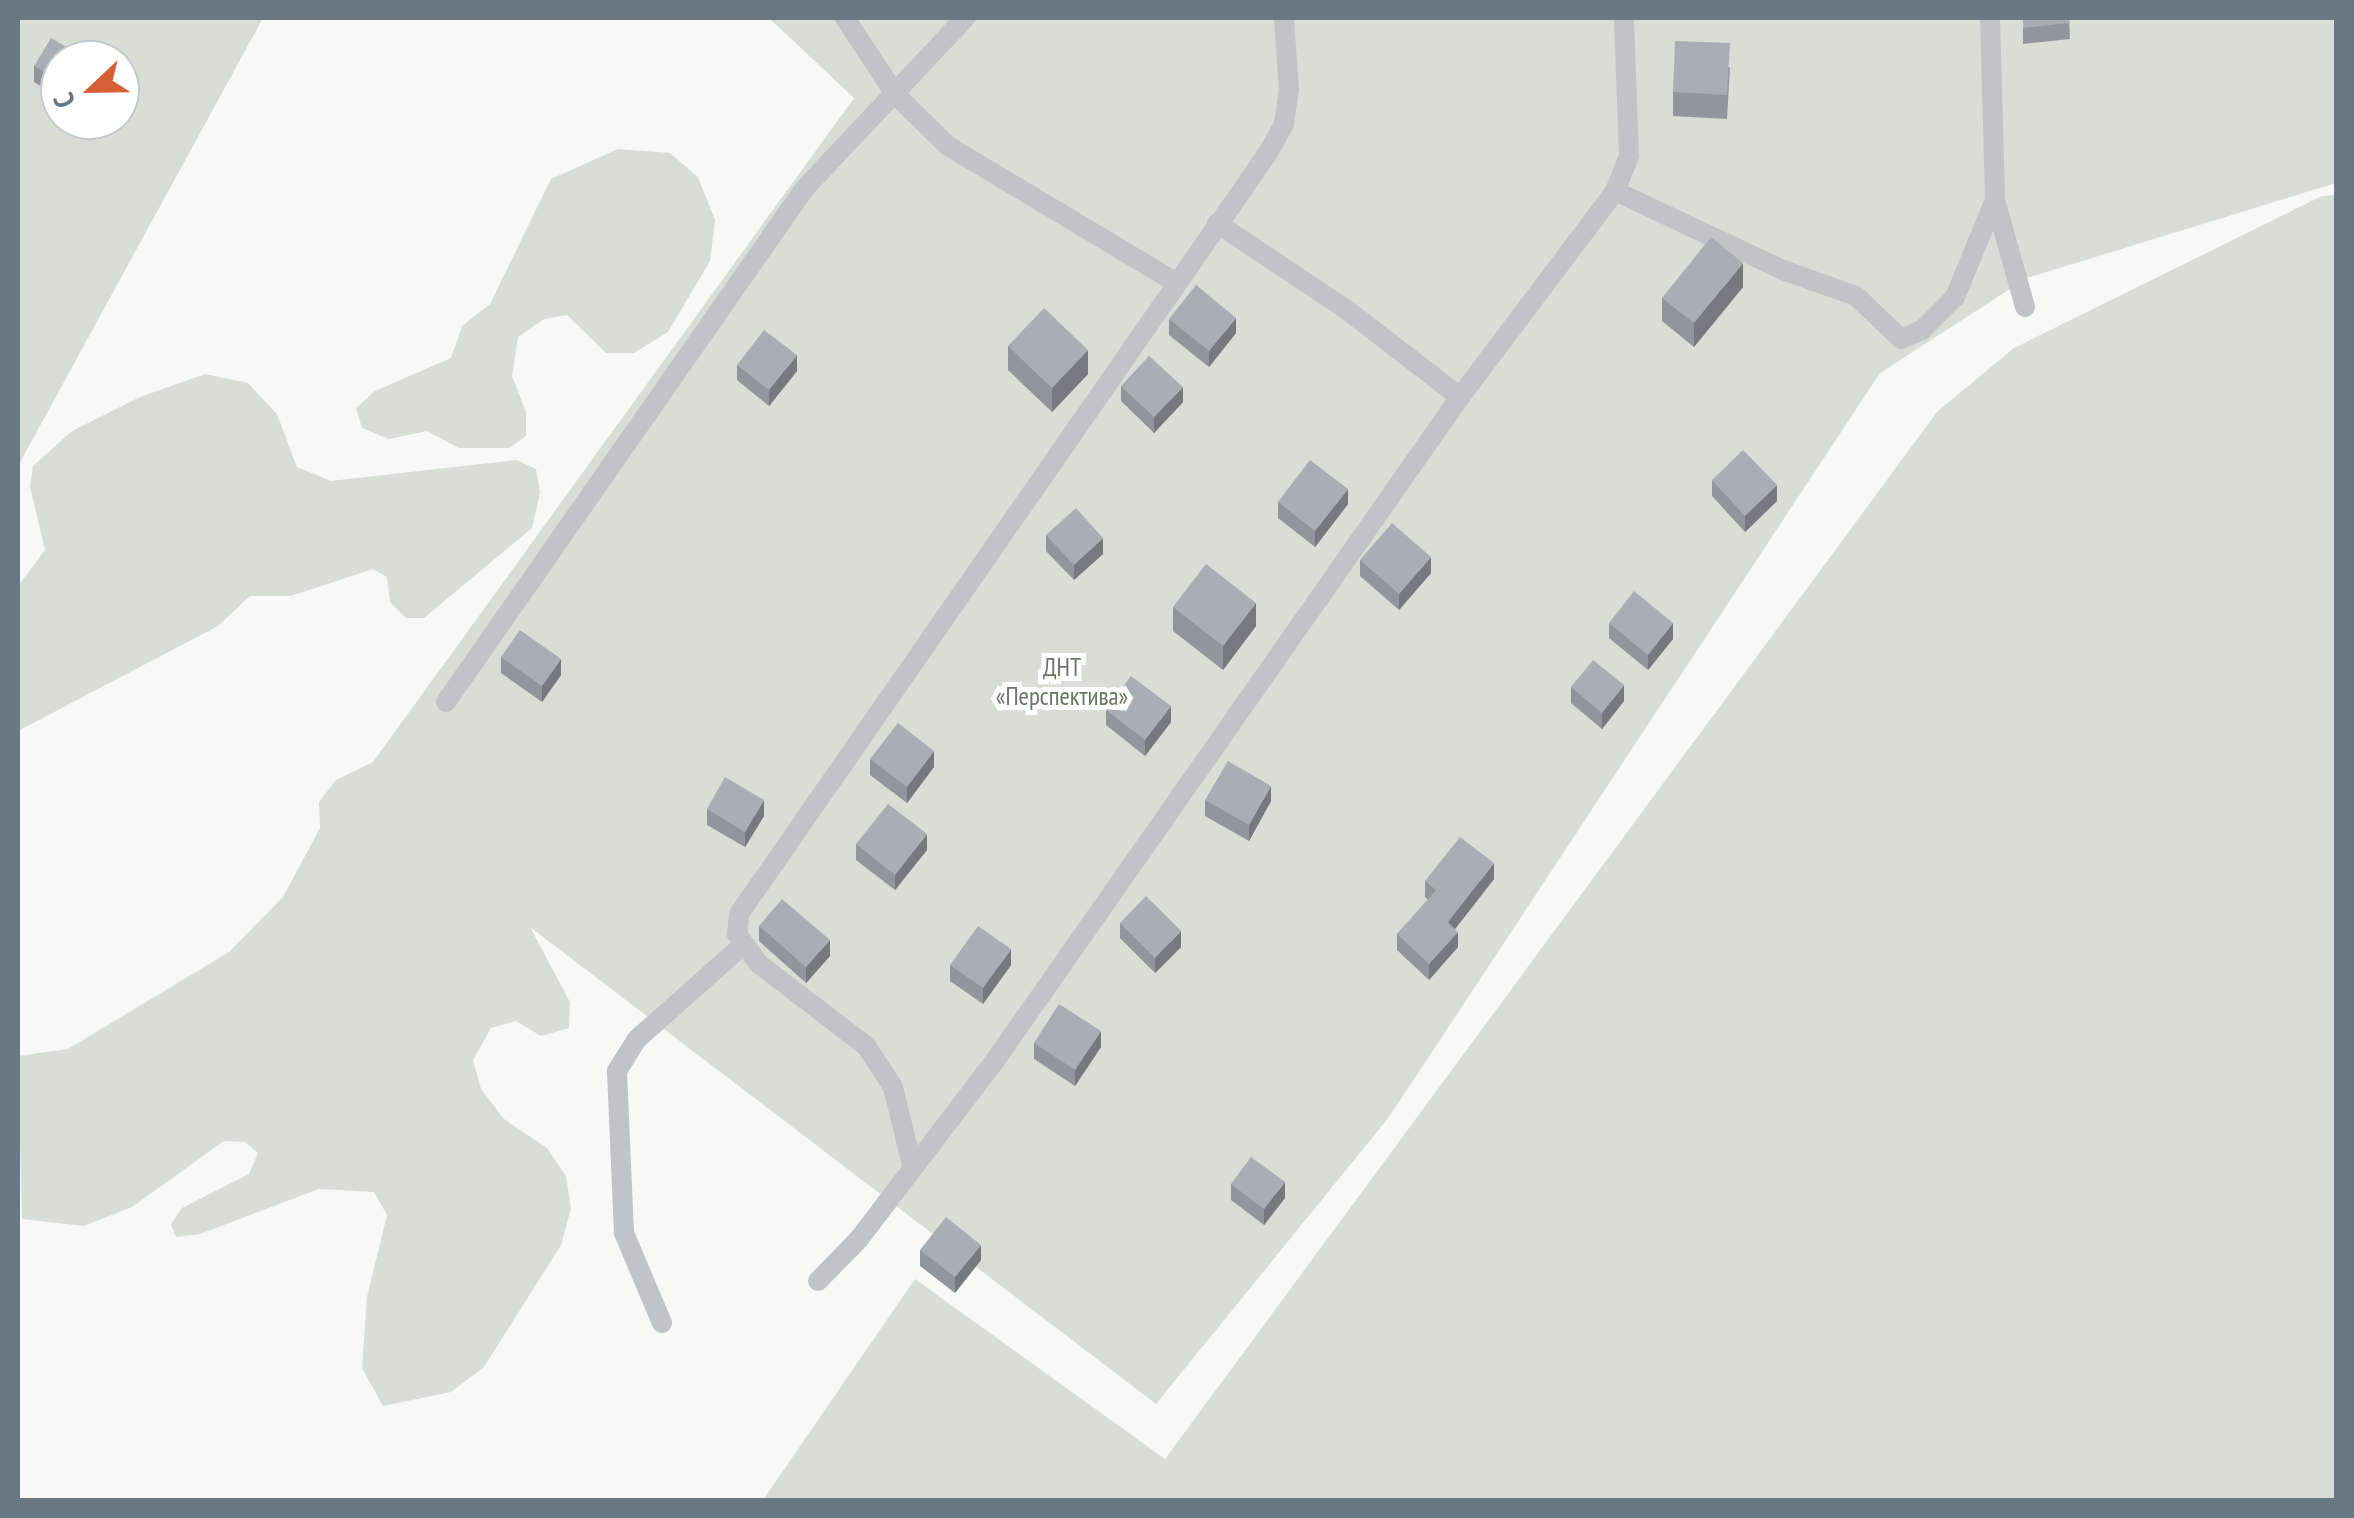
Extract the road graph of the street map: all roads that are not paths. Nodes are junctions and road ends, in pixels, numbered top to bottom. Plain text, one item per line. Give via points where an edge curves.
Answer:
1 (845, 18) edge
2 (965, 18) edge
3 (1284, 18) edge
4 (1624, 18) edge
5 (1990, 18) edge
6 (895, 94) junction
7 (1616, 191) junction
8 (1995, 200) junction
9 (1217, 223) junction
10 (1177, 283) junction
11 (2025, 307) dead end
12 (1460, 397) junction
13 (446, 702) dead end
14 (744, 944) junction
15 (912, 1165) junction
16 (818, 1281) dead end
17 (662, 1323) dead end

1 - 6 street
2 - 6 street
3 - 9 street via 1284,124
4 - 7 street via 1629,156
5 - 8 street
6 - 10 street via 948,146
6 - 13 street via 805,188
7 - 8 street via 1783,270 1856,296 1900,340 1922,330 1955,297
7 - 12 street
8 - 11 street
9 - 10 street
9 - 12 street
10 - 14 street via 739,914
12 - 15 street via 994,1062
14 - 15 street via 758,963 866,1046 893,1088
14 - 17 street via 636,1040 617,1071 624,1232
15 - 16 street via 860,1239

